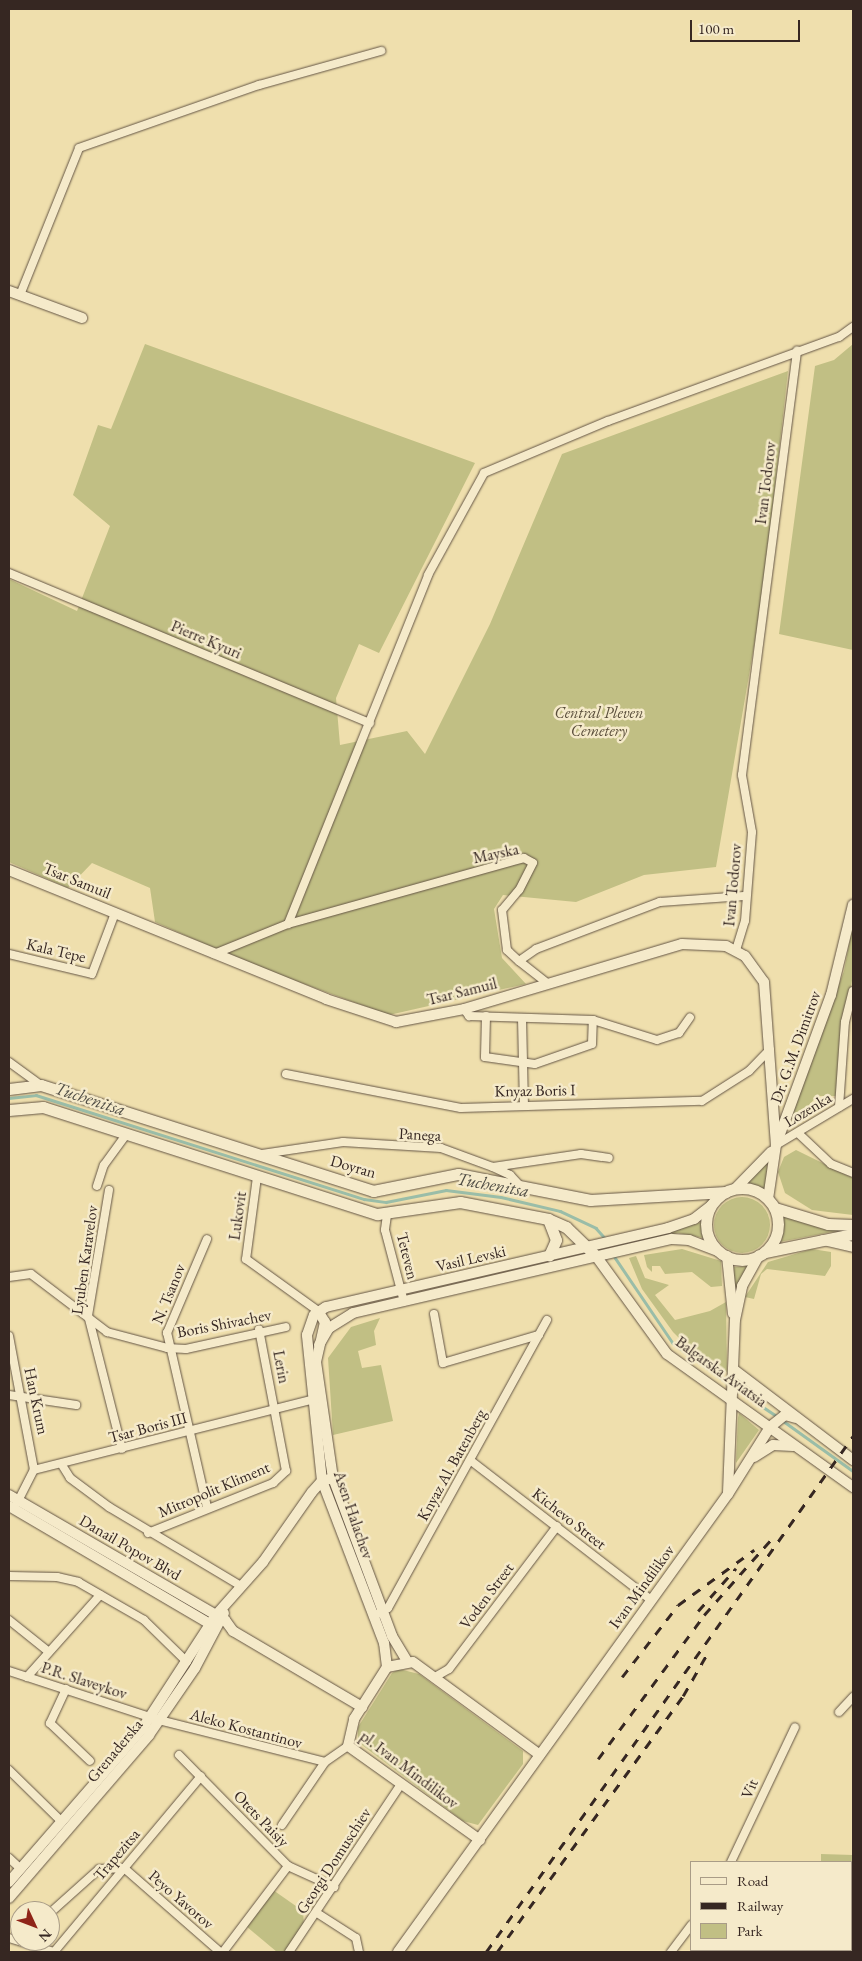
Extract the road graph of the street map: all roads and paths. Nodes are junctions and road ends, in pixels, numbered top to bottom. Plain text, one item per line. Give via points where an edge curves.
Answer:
1 (381, 51) dead end
2 (9, 291) edge
3 (20, 295) junction
4 (82, 318) dead end
5 (853, 327) edge
6 (797, 351) junction
7 (9, 573) edge
8 (370, 723) junction
9 (9, 870) edge
10 (744, 896) junction
11 (853, 905) edge
12 (115, 913) junction
13 (288, 924) junction
14 (736, 950) junction
15 (9, 954) edge
16 (214, 954) junction
17 (519, 961) junction
18 (548, 984) junction
19 (853, 991) edge
20 (464, 1008) junction
21 (486, 1016) junction
22 (690, 1017) dead end
23 (522, 1018) junction
24 (593, 1020) junction
25 (770, 1049) junction
26 (9, 1062) edge
27 (523, 1062) junction
28 (286, 1074) dead end
29 (42, 1085) junction
30 (9, 1089) edge
31 (853, 1099) edge
32 (524, 1103) junction
33 (839, 1107) junction
34 (9, 1110) edge
35 (798, 1133) junction
36 (126, 1136) junction
37 (776, 1145) junction
38 (256, 1155) junction
39 (610, 1158) dead end
40 (494, 1166) junction
41 (853, 1173) edge
42 (257, 1177) junction
43 (97, 1186) dead end
44 (520, 1187) junction
45 (109, 1190) dead end
46 (731, 1191) junction
47 (771, 1204) junction
48 (712, 1205) junction
49 (387, 1215) junction
50 (548, 1220) junction
51 (853, 1225) edge
52 (853, 1234) edge
53 (818, 1238) junction
54 (207, 1239) dead end
55 (626, 1243) junction
56 (853, 1247) edge
57 (592, 1251) junction
58 (723, 1254) junction
59 (761, 1254) junction
60 (548, 1256) junction
61 (9, 1277) edge
62 (401, 1291) junction
63 (404, 1302) junction
64 (318, 1311) junction
65 (434, 1314) dead end
66 (88, 1315) junction
67 (547, 1320) dead end
68 (735, 1320) junction
69 (286, 1327) dead end
70 (259, 1330) junction
71 (539, 1335) junction
72 (9, 1336) edge
73 (319, 1345) junction
74 (167, 1348) junction
75 (733, 1373) junction
76 (9, 1395) edge
77 (20, 1396) junction
78 (732, 1398) junction
79 (311, 1400) junction
80 (76, 1405) dead end
81 (275, 1410) junction
82 (796, 1418) junction
83 (771, 1425) junction
84 (186, 1432) junction
85 (122, 1450) junction
86 (802, 1450) junction
87 (470, 1460) junction
88 (853, 1460) edge
89 (750, 1461) junction
90 (62, 1466) junction
91 (34, 1470) junction
92 (333, 1478) junction
93 (322, 1481) junction
94 (853, 1487) edge
95 (9, 1494) edge
96 (728, 1494) junction
97 (14, 1505) edge
98 (207, 1507) junction
99 (557, 1526) junction
100 (148, 1533) junction
101 (9, 1576) edge
102 (241, 1586) junction
103 (100, 1595) junction
104 (652, 1600) junction
105 (378, 1614) junction
106 (9, 1620) edge
107 (219, 1620) junction
108 (49, 1652) junction
109 (407, 1661) junction
110 (187, 1662) junction
111 (387, 1667) junction
112 (9, 1671) edge
113 (27, 1677) junction
114 (435, 1677) junction
115 (66, 1689) junction
116 (853, 1697) edge
117 (362, 1707) junction
118 (839, 1712) dead end
119 (154, 1719) junction
120 (795, 1727) dead end
121 (348, 1746) junction
122 (179, 1755) dead end
123 (540, 1755) junction
124 (90, 1761) dead end
125 (326, 1762) junction
126 (9, 1770) edge
127 (201, 1776) junction
128 (401, 1784) junction
129 (61, 1821) junction
130 (282, 1825) dead end
131 (480, 1840) junction
132 (9, 1858) edge
133 (731, 1861) edge
134 (288, 1866) junction
135 (124, 1868) junction
136 (21, 1869) junction
137 (9, 1882) edge
138 (334, 1886) junction
139 (9, 1898) edge
140 (60, 1904) edge
141 (317, 1913) junction
142 (690, 1926) edge
143 (9, 1938) edge
144 (54, 1952) edge
145 (222, 1952) edge
146 (289, 1952) edge
147 (358, 1952) edge
148 (398, 1952) edge
149 (671, 1952) edge

1 - 3 street via 259,85 79,148
2 - 3 street
3 - 4 street
5 - 6 street via 839,337
6 - 8 street via 484,473 428,575
6 - 10 street, Ivan Todorov via 742,775 752,832
7 - 8 street, Pierre Kyuri
8 - 13 street
9 - 12 street, Tsar Samuil
10 - 14 street, Ivan Todorov via 745,921
10 - 17 street via 660,902 552,942
11 - 37 street, Dr. G.M. Dimitrov via 831,995
12 - 15 street, Kala Tepe via 92,974
12 - 16 street, Tsar Samuil
13 - 16 street, Mayska
13 - 17 street, Mayska via 524,858 534,863 519,890 502,910 507,950
14 - 18 street, Tsar Samuil via 714,942 682,944
14 - 25 street via 764,982
16 - 20 street, Tsar Samuil via 390,1021
17 - 18 street
18 - 20 street, Tsar Samuil
19 - 33 street via 845,1022
20 - 21 street via 469,1016
21 - 23 street
21 - 27 street via 485,1057
22 - 24 street via 679,1033 657,1040
23 - 24 street
23 - 27 street
24 - 27 street via 592,1044 581,1052 559,1052 535,1064
25 - 32 street, Knyaz Boris I via 749,1071 702,1101
25 - 37 street
26 - 29 street
27 - 32 street
28 - 32 street, Knyaz Boris I via 461,1108
29 - 30 main road, Doyran
29 - 38 main road, Doyran
31 - 33 street, Lozenka
33 - 35 street, Lozenka
34 - 36 main road via 43,1107
35 - 37 street, Lozenka
35 - 41 street via 831,1164
36 - 42 main road
36 - 43 street via 104,1165
37 - 46 street
37 - 47 street, Dr. G.M. Dimitrov
38 - 40 street, Panega via 343,1142 441,1148
38 - 44 main road, Doyran via 373,1190 458,1174
39 - 40 street, Panega via 581,1154
40 - 44 street via 510,1174
42 - 49 main road
42 - 64 street, Lukovit via 246,1259
44 - 46 main road, Doyran via 590,1200
45 - 66 street, Lyuben Karavelov
46 - 47 main road via 753,1190
46 - 48 main road
47 - 51 main road via 810,1220
47 - 59 main road via 778,1228
48 - 55 street, Vasil Levski via 685,1223
48 - 58 main road via 708,1234
49 - 50 main road via 460,1202
49 - 62 street, Teteven via 385,1230
50 - 57 main road via 566,1227
50 - 60 main road via 556,1240
52 - 53 main road
53 - 56 street
53 - 59 main road
54 - 74 street, N. Tsanov via 167,1333
55 - 57 street, Vasil Levski
55 - 58 street, Vasil Levski via 681,1239
57 - 60 street, Vasil Levski
57 - 63 street, Vasil Levski
57 - 78 street, Balgarska Aviatsia via 662,1348
58 - 59 main road
58 - 68 street
59 - 68 street via 742,1286
60 - 62 street, Vasil Levski
61 - 66 street, Boris Shivachev via 31,1274
62 - 63 street, Teteven
62 - 64 street, Vasil Levski
63 - 73 street, Vasil Levski via 347,1315 329,1328
64 - 73 street, Asen Halachev via 325,1322
64 - 79 street, Asen Halachev via 307,1329
65 - 71 street via 443,1363
66 - 74 street, Boris Shivachev via 107,1332
66 - 85 street, Lyuben Karavelov
67 - 71 street, Knyaz Al. Batenberg
68 - 75 street
69 - 70 street, Boris Shivachev
70 - 74 street, Boris Shivachev via 186,1349
70 - 81 street, Lerin
71 - 87 street, Knyaz Al. Batenberg
72 - 77 street, Han Krum
73 - 92 street, Asen Halachev via 316,1362
74 - 84 street, N. Tsanov
75 - 78 street
75 - 82 street, Balgarska Aviatsia
76 - 77 street
77 - 80 street
77 - 91 street, Han Krum
78 - 83 street, Balgarska Aviatsia
78 - 96 street
79 - 81 street, Tsar Boris III
79 - 93 street, Asen Halachev
81 - 84 street, Tsar Boris III
81 - 98 street, Mitropolit Kliment via 286,1471 273,1482
82 - 83 street via 783,1416
82 - 88 street, Balgarska Aviatsia
83 - 86 street, Balgarska Aviatsia
83 - 89 street, Ivan Mindilikov
84 - 85 street, Tsar Boris III
84 - 98 street, N. Tsanov
85 - 90 street, Tsar Boris III
86 - 89 street via 778,1444
86 - 94 street, Balgarska Aviatsia
87 - 99 street, Kichevo Street
87 - 105 street, Knyaz Al. Batenberg
89 - 96 street, Ivan Mindilikov
90 - 91 street, Tsar Boris III
90 - 100 street via 70,1478
91 - 97 street
92 - 93 street
92 - 105 street, Asen Halachev
93 - 102 street, Grenaderska
93 - 105 street, Asen Halachev
95 - 97 street, Danail Popov Blvd
96 - 104 street, Ivan Mindilikov
97 - 107 street, Danail Popov Blvd
98 - 100 street, Mitropolit Kliment
99 - 104 street, Kichevo Street
99 - 114 street, Voden Street via 449,1668
100 - 102 street
101 - 103 street via 66,1578
102 - 107 street, Grenaderska
103 - 108 street
103 - 110 street via 144,1620
104 - 123 street, Ivan Mindilikov
105 - 109 street, Asen Halachev
105 - 111 street, Asen Halachev
106 - 108 street
107 - 110 street, Grenaderska
107 - 117 street, Danail Popov Blvd
107 - 119 street, Grenaderska
108 - 113 street
109 - 111 street
109 - 114 street
110 - 119 street, Grenaderska
111 - 117 street, pl. Ivan Mindilikov
112 - 113 street, P.R. Slaveykov
113 - 115 street, P.R. Slaveykov
114 - 123 street
115 - 119 street, P.R. Slaveykov
115 - 124 street via 50,1723
116 - 118 street
117 - 121 street, pl. Ivan Mindilikov via 350,1728
119 - 125 street, Aleko Kostantinov
119 - 129 street, Grenaderska
119 - 139 street, Grenaderska
120 - 133 street, Vit
121 - 125 street
121 - 128 street, pl. Ivan Mindilikov
122 - 127 street, Otets Paisiy
123 - 131 street, Ivan Mindilikov
125 - 130 street
126 - 129 street
127 - 134 street, Otets Paisiy
127 - 135 street, Trapezitsa
128 - 131 street, pl. Ivan Mindilikov
128 - 138 street, Georgi Domuschiev
129 - 136 street, Grenaderska
131 - 148 street, Ivan Mindilikov
132 - 136 street
134 - 138 street, Otets Paisiy
134 - 145 street
135 - 140 street via 99,1869
135 - 144 street, Trapezitsa
135 - 145 street, Peyo Yavorov
136 - 137 street, Grenaderska
138 - 141 street, Georgi Domuschiev
141 - 146 street, Georgi Domuschiev
141 - 147 street via 356,1938
142 - 149 street
143 - 144 street

